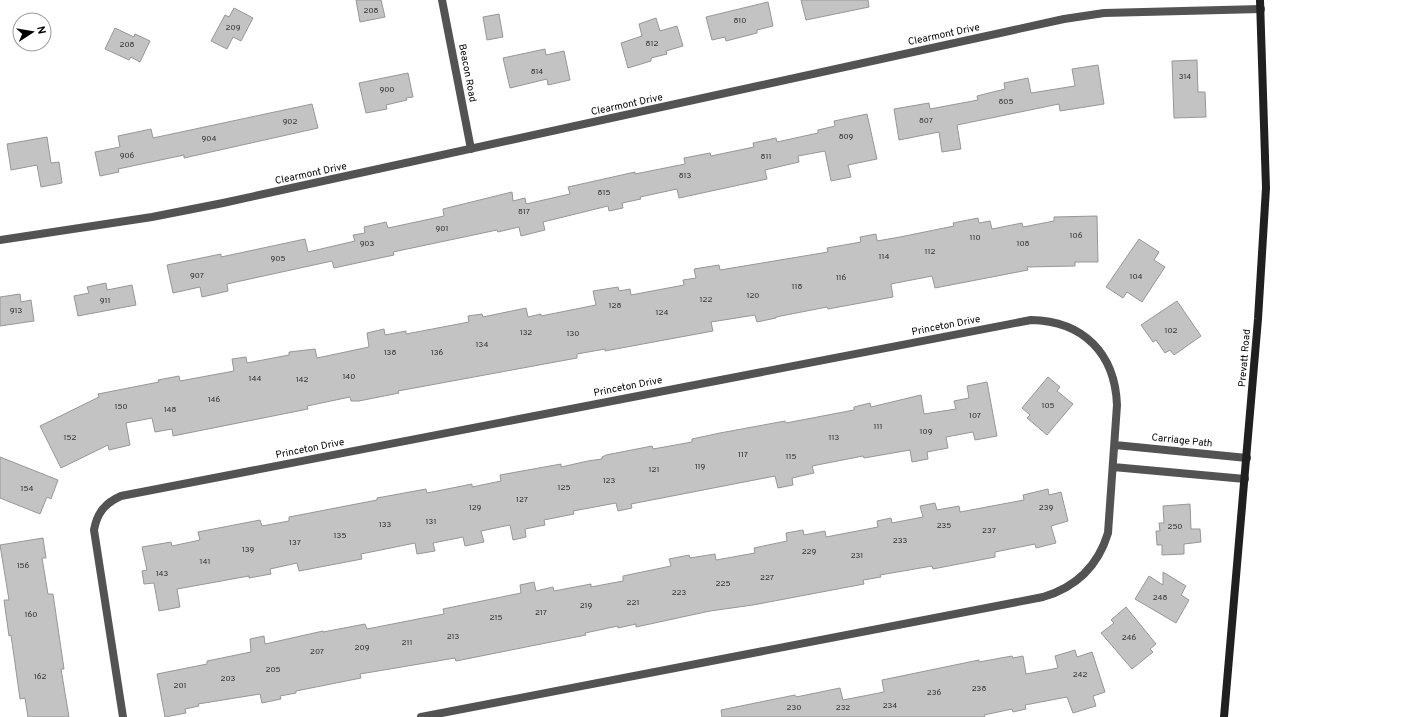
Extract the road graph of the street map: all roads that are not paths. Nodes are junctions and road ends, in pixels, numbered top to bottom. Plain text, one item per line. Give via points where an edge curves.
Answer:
1 (442, 0) edge
2 (1260, 0) edge
3 (1261, 9) junction
4 (471, 149) junction
5 (0, 240) edge
6 (1115, 445) junction
7 (1247, 458) junction
8 (1113, 468) junction
9 (1245, 479) junction
10 (123, 717) edge
11 (421, 717) edge
12 (1224, 717) edge

1 - 4 street, Beacon Road
2 - 3 street, Prevatt Road
3 - 4 street, Clearmont Drive via 1104,13 1064,19
3 - 7 street, Prevatt Road via 1266,188
4 - 5 street, Clearmont Drive via 152,217
6 - 7 street, Carriage Path
6 - 8 street, Princeton Drive
6 - 10 street, Princeton Drive via 1116,390 1107,362 1094,345 1079,333 1056,323 1031,320 121,496 99,513 94,530
7 - 9 street, Prevatt Road
8 - 9 street
8 - 11 street, Princeton Drive via 1110,520 1104,547 1089,570 1074,584 1056,593
9 - 12 street, Prevatt Road

